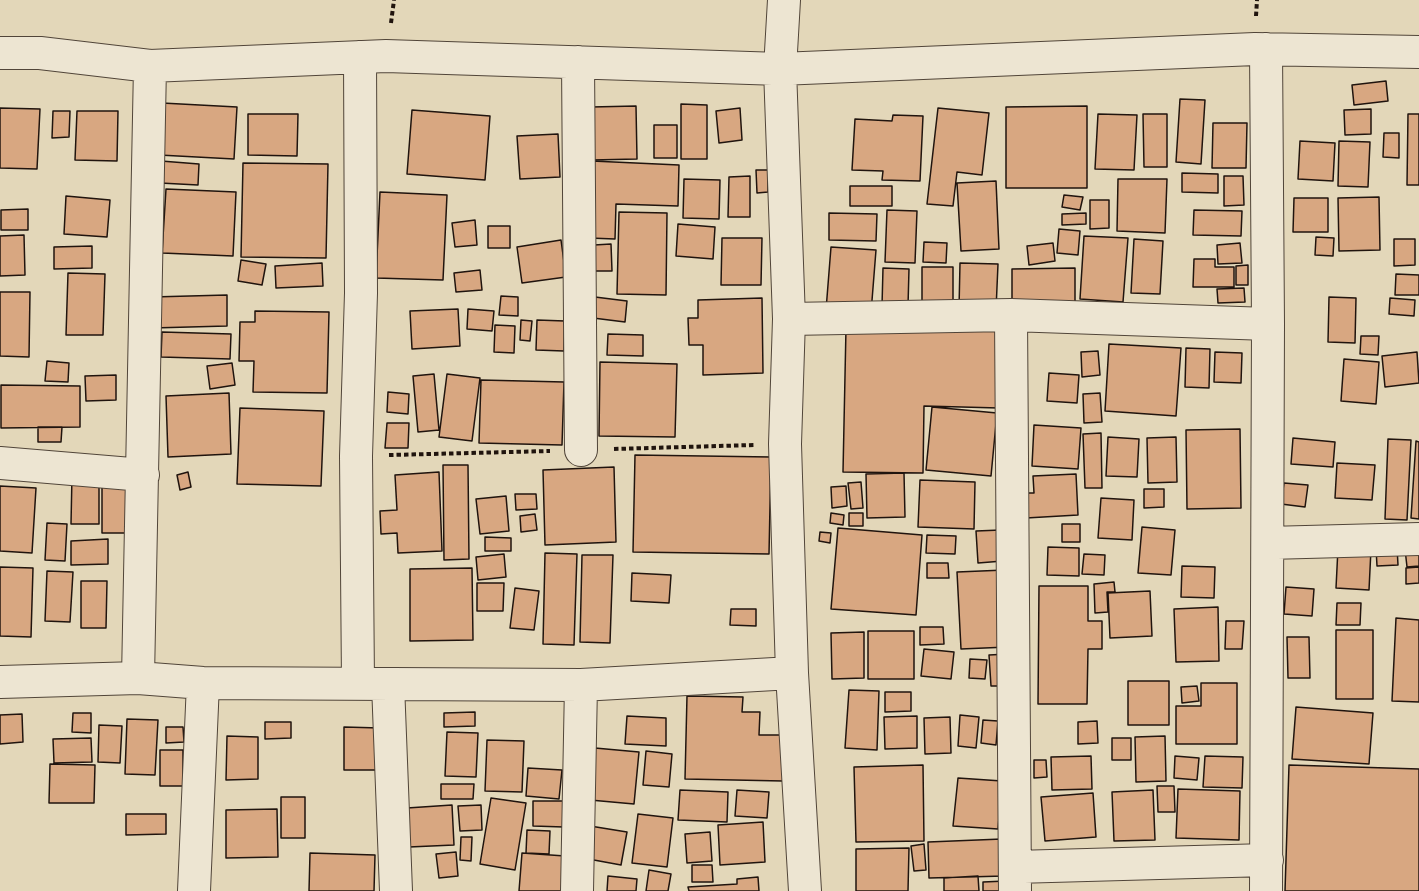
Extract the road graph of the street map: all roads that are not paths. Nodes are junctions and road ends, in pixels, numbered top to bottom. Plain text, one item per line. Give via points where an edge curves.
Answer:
1 (784, 0) edge
2 (1266, 49) junction
3 (0, 52) edge
4 (1419, 52) edge
5 (360, 57) junction
6 (578, 62) junction
7 (150, 66) junction
8 (780, 69) junction
9 (1011, 315) junction
10 (789, 319) junction
11 (1268, 324) junction
12 (581, 450) dead end
13 (0, 463) edge
14 (143, 475) junction
15 (1419, 539) edge
16 (1268, 543) junction
17 (792, 673) junction
18 (138, 678) junction
19 (0, 682) edge
20 (203, 683) junction
21 (373, 683) junction
22 (581, 685) junction
23 (1267, 860) junction
24 (1015, 879) edge
25 (194, 891) edge
26 (396, 891) edge
27 (577, 891) edge
28 (805, 891) edge
29 (1266, 891) edge

1 - 8 street
2 - 4 street
2 - 8 street
2 - 11 street
3 - 7 street
5 - 6 street
5 - 7 street
5 - 21 street via 361,293 356,456
6 - 8 street
6 - 12 street
7 - 14 street
8 - 10 street
9 - 10 street
9 - 11 street
9 - 24 street
10 - 17 street via 785,444
11 - 16 street
13 - 14 street
14 - 18 street
15 - 16 street
16 - 23 street
17 - 22 street
17 - 28 street
18 - 19 street
18 - 20 street
20 - 21 street
20 - 25 street
21 - 22 street
21 - 26 street
22 - 27 street
23 - 24 street
23 - 29 street

